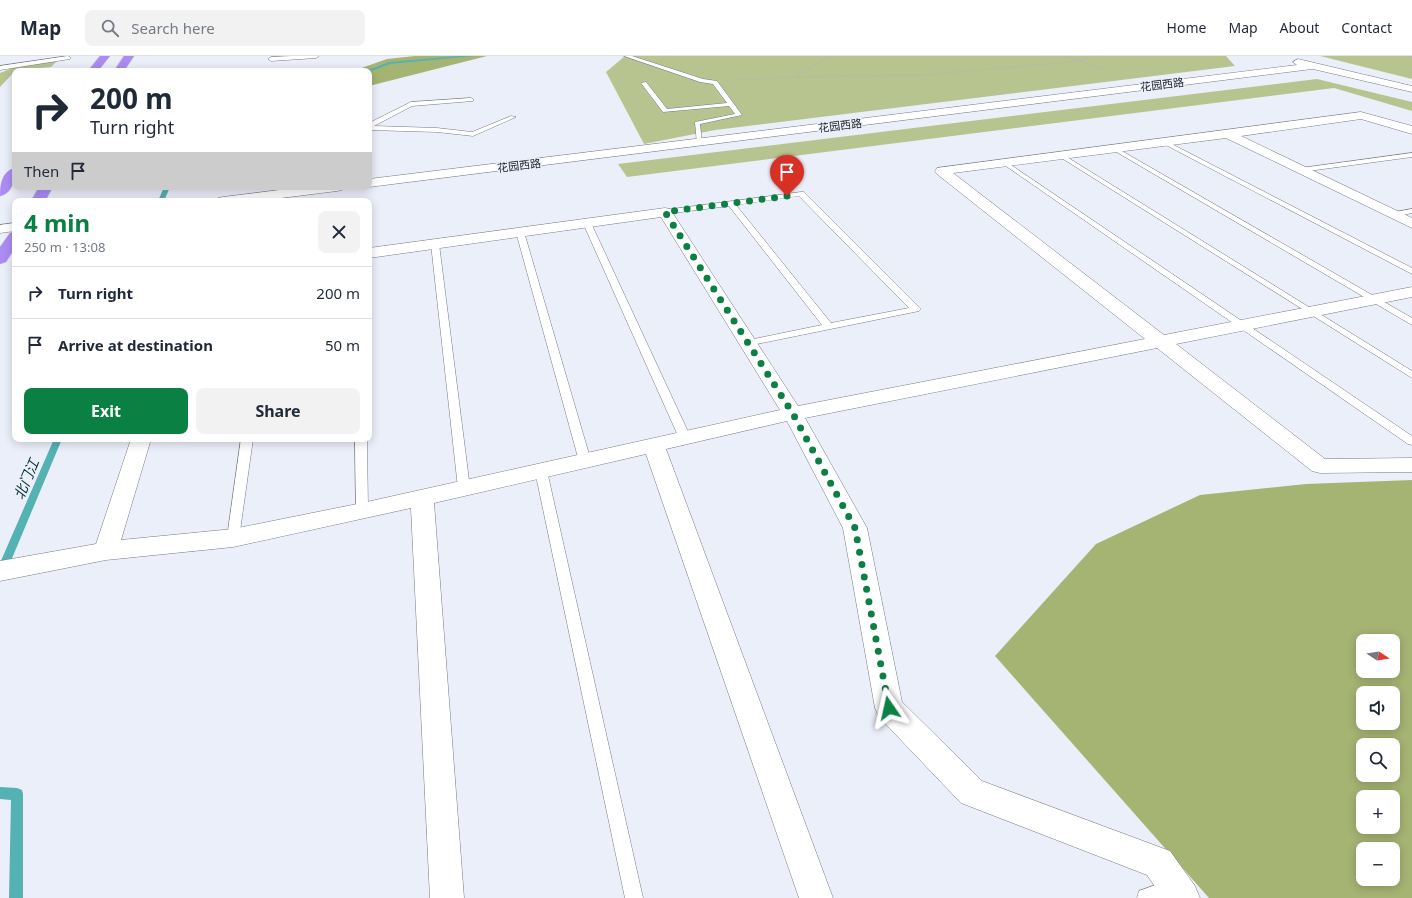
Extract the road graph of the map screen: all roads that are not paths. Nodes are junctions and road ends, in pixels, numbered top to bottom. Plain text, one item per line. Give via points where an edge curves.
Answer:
1 (105, 56) edge
2 (129, 56) edge
3 (316, 56) edge
4 (627, 56) edge
5 (68, 58) dead end
6 (1283, 58) dead end
7 (18, 59) dead end
8 (271, 59) dead end
9 (1312, 66) junction
10 (0, 67) edge
11 (95, 68) edge
12 (121, 68) edge
13 (644, 83) dead end
14 (1412, 89) edge
15 (471, 100) dead end
16 (731, 104) junction
17 (513, 117) dead end
18 (372, 125) edge
19 (372, 127) edge
20 (1412, 130) edge
21 (1228, 134) junction
22 (1164, 142) junction
23 (699, 143) junction
24 (1115, 149) junction
25 (1412, 155) edge
26 (1062, 156) junction
27 (1005, 163) junction
28 (1301, 170) junction
29 (12, 176) edge
30 (372, 183) edge
31 (309, 190) edge
32 (0, 192) edge
33 (246, 198) edge
34 (731, 203) junction
35 (1412, 211) edge
36 (665, 212) junction
37 (1393, 214) junction
38 (587, 223) junction
39 (1412, 224) edge
40 (12, 227) edge
41 (0, 229) edge
42 (520, 232) junction
43 (12, 241) edge
44 (435, 244) junction
45 (372, 253) edge
46 (0, 259) edge
47 (1412, 271) edge
48 (1412, 292) edge
49 (1374, 300) junction
50 (1312, 312) junction
51 (1412, 322) edge
52 (1244, 325) junction
53 (829, 327) junction
54 (1160, 341) junction
55 (747, 343) junction
56 (1412, 375) edge
57 (793, 414) junction
58 (685, 438) junction
59 (1412, 441) edge
60 (140, 442) edge
61 (247, 442) edge
62 (361, 442) edge
63 (654, 445) junction
64 (585, 461) junction
65 (1412, 465) edge
66 (541, 471) junction
67 (464, 488) junction
68 (422, 498) junction
69 (362, 511) junction
70 (233, 538) junction
71 (106, 551) junction
72 (3, 570) edge
73 (1179, 892) edge
74 (447, 898) edge
75 (634, 898) edge
76 (816, 898) edge
77 (1146, 898) edge

1 - 11 highway
2 - 12 highway
3 - 8 lane
4 - 16 lane via 702,81 715,82
5 - 10 lane
6 - 9 street
7 - 10 lane
9 - 14 street
9 - 23 street, 花园西路
13 - 16 lane via 665,111
15 - 18 lane via 411,104
16 - 23 lane via 739,115 697,122
17 - 19 lane via 473,134
20 - 21 street via 1361,115
21 - 22 street
21 - 28 street
22 - 24 street
22 - 47 lane
23 - 30 street, 花园西路
24 - 26 street
24 - 49 lane
25 - 28 lane
26 - 27 street
26 - 50 lane
27 - 52 lane
27 - 54 street via 942,171
28 - 37 street
29 - 32 highway
31 - 33 street
34 - 36 lane
34 - 53 lane
34 - 53 lane via 801,194 916,309
35 - 37 lane
36 - 38 street
36 - 55 street
37 - 39 street
38 - 42 street
38 - 58 lane
40 - 41 street
42 - 44 street
42 - 64 lane
43 - 46 highway
44 - 45 street
44 - 67 lane
48 - 49 street
49 - 50 street
49 - 51 lane
50 - 52 street
50 - 56 lane
52 - 54 street
52 - 59 lane
53 - 55 lane
54 - 57 street
54 - 65 street via 1320,466
55 - 57 street
57 - 58 street
57 - 73 street via 855,528 889,708 972,792 1158,863
58 - 63 street
60 - 71 street
61 - 70 lane
62 - 69 lane
63 - 64 street
63 - 76 street
64 - 66 street
66 - 67 street
66 - 75 lane
67 - 68 street
68 - 69 street
68 - 74 street
69 - 70 street
70 - 71 street
71 - 72 street
73 - 77 lane

